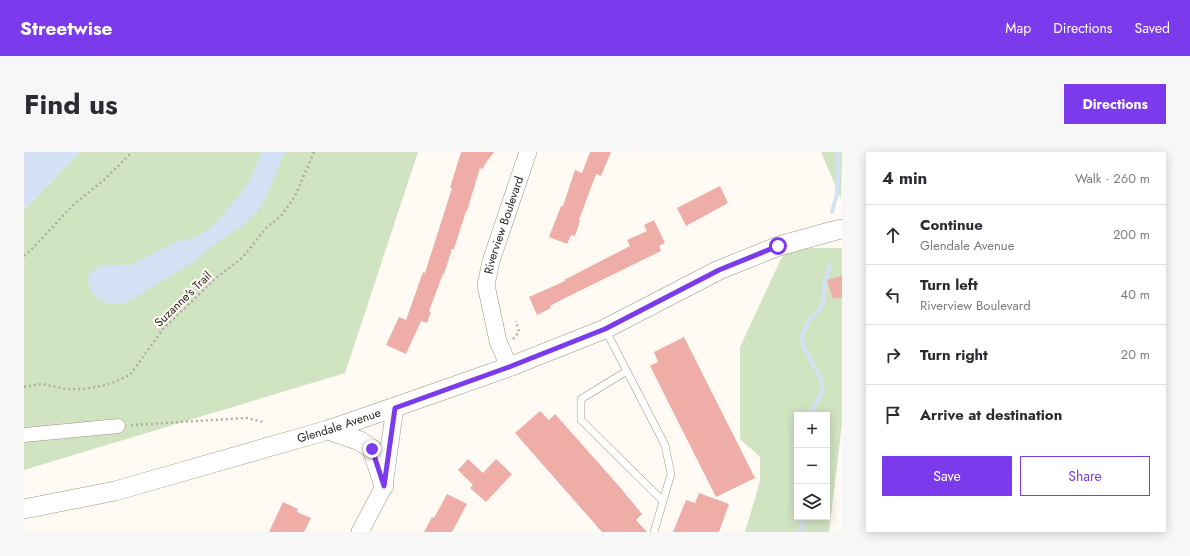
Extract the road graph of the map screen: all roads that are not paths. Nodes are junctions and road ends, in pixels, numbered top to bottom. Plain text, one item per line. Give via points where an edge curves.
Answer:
1 (528, 152) edge
2 (842, 230) edge
3 (605, 329) junction
4 (509, 367) junction
5 (627, 372) junction
6 (395, 408) junction
7 (118, 426) road end
8 (328, 430) junction
9 (24, 436) edge
10 (384, 486) junction
11 (663, 501) junction
12 (24, 509) edge
13 (360, 532) edge
14 (654, 532) edge

1 - 4 street, Riverview Boulevard via 491,261 486,284 498,341
2 - 3 main road, Glendale Avenue via 778,246 719,270
3 - 4 main road, Glendale Avenue
3 - 5 lane
4 - 6 main road, Glendale Avenue
5 - 11 lane via 665,446 671,474
5 - 11 lane via 581,399 581,420
6 - 8 main road, Glendale Avenue
6 - 10 street
7 - 9 street
8 - 10 main road via 360,441 372,449
8 - 12 main road, Glendale Avenue via 115,491
10 - 13 street
11 - 14 lane

